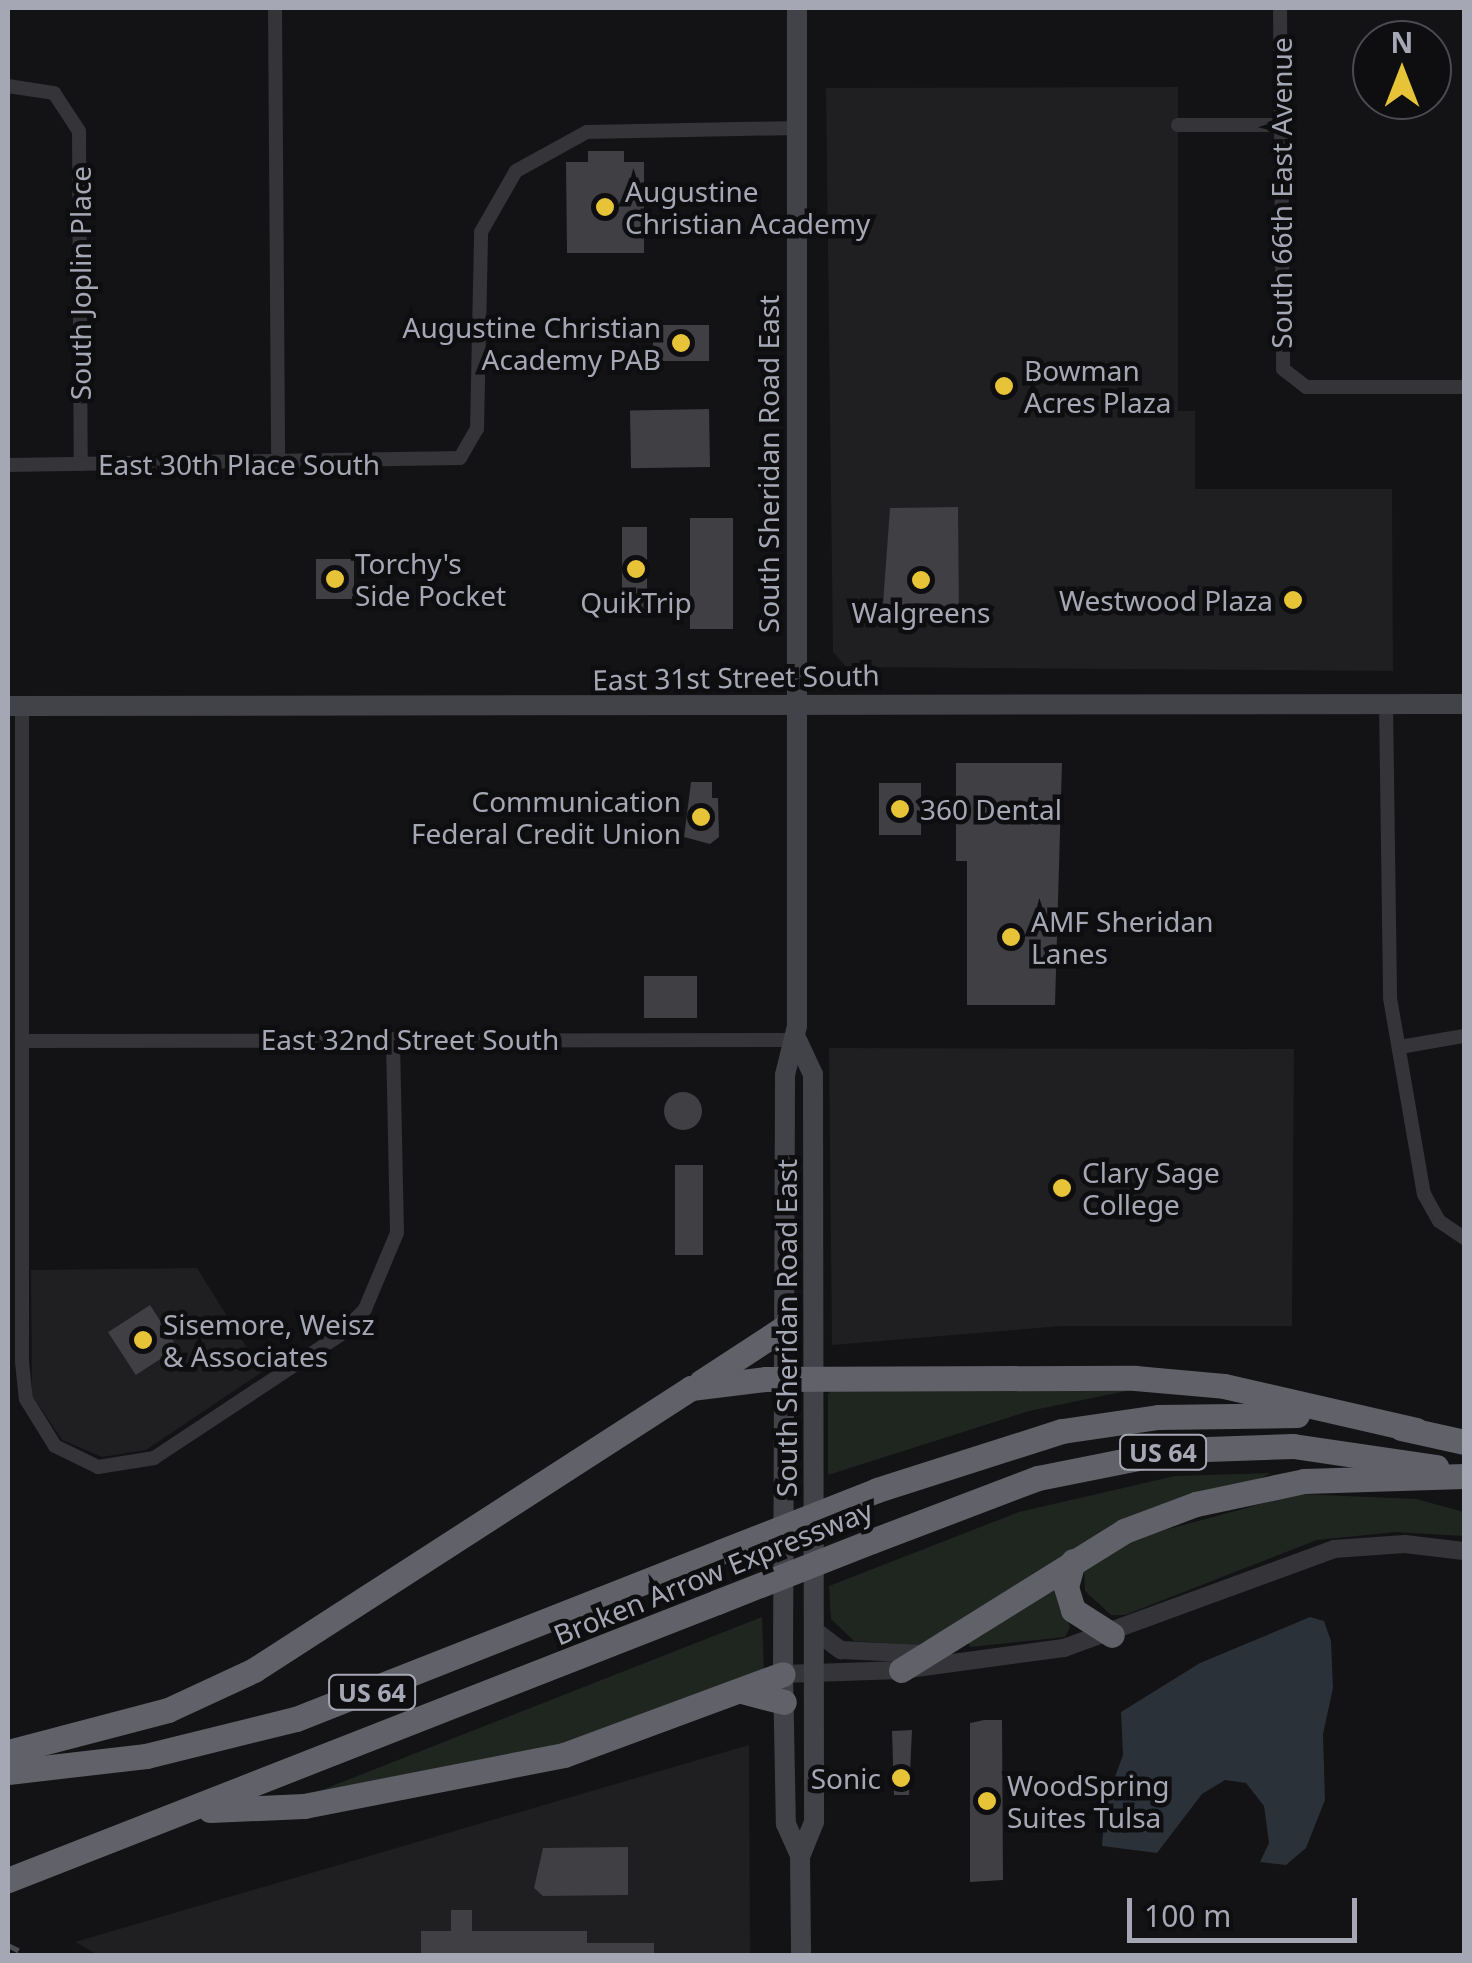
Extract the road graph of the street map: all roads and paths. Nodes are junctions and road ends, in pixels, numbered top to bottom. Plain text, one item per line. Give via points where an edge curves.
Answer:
1 (275, 8) edge
2 (797, 8) edge
3 (1280, 8) edge
4 (8, 86) edge
5 (1178, 125) dead end
6 (1280, 126) junction
7 (796, 128) junction
8 (1464, 387) edge
9 (80, 464) junction
10 (278, 464) junction
11 (8, 465) edge
12 (797, 704) junction
13 (1386, 704) junction
14 (1464, 704) edge
15 (15, 706) edge
16 (15, 985) edge
17 (1464, 1036) edge
18 (393, 1038) junction
19 (797, 1040) junction
20 (22, 1041) junction
21 (1400, 1047) junction
22 (1464, 1238) edge
23 (785, 1328) junction
24 (783, 1380) junction
25 (814, 1380) junction
26 (691, 1388) junction
27 (1416, 1430) junction
28 (1464, 1442) edge
29 (1464, 1475) edge
30 (1464, 1551) edge
31 (1073, 1561) junction
32 (814, 1630) junction
33 (1112, 1635) junction
34 (924, 1654) junction
35 (954, 1662) junction
36 (901, 1670) junction
37 (814, 1672) junction
38 (782, 1674) junction
39 (745, 1692) junction
40 (784, 1702) junction
41 (8, 1752) edge
42 (8, 1772) edge
43 (190, 1811) junction
44 (800, 1856) junction
45 (17, 1877) edge
46 (801, 1956) edge

1 - 10 street
2 - 7 main road, South Sheridan Road East
3 - 6 street, South 66th East Avenue
4 - 9 street, South Joplin Place via 43,88 67,104 80,138
5 - 6 street
6 - 8 street, South 66th East Avenue via 1280,356 1288,377 1314,388
7 - 10 street, East 30th Place South via 615,128 579,134 532,158 494,198 481,232 476,428 468,451 434,464
7 - 12 main road, South Sheridan Road East
9 - 10 street, East 30th Place South
9 - 11 street, East 30th Place South
12 - 13 main road, East 31st Street South
12 - 15 main road, East 31st Street South
12 - 19 main road, South Sheridan Road East
13 - 14 main road, East 31st Street South
13 - 21 street via 1387,956
15 - 16 street
16 - 20 street
17 - 21 street
18 - 19 street, East 32nd Street South
18 - 20 street, East 32nd Street South
18 - 20 street via 397,1233 384,1276 340,1335 154,1458 98,1467 55,1446 37,1426 22,1362
19 - 23 main road, South Sheridan Road East via 785,1075
19 - 25 main road, South Sheridan Road East via 813,1074
21 - 22 street via 1429,1207
23 - 24 main road, South Sheridan Road East
23 - 26 highway
24 - 25 highway
24 - 26 highway
24 - 38 main road, South Sheridan Road East
25 - 27 highway via 1135,1378 1224,1386
25 - 32 main road, South Sheridan Road East
26 - 41 highway via 240,1678 134,1721
27 - 28 highway, Broken Arrow Expressway / US 64
27 - 42 highway, Broken Arrow Expressway / US 64, bridge via 1275,1413 1109,1423 1021,1440 877,1490 296,1719 146,1756
29 - 31 highway via 1252,1489 1124,1531
29 - 43 highway, Broken Arrow Expressway / US 64, bridge via 1312,1448 1178,1450 1038,1478
30 - 33 street via 1405,1544 1310,1555
31 - 33 highway via 1066,1587 1072,1610
31 - 34 highway
32 - 34 street via 841,1650
32 - 37 main road, South Sheridan Road East
33 - 35 street
34 - 35 street
34 - 36 highway
35 - 36 street
36 - 37 street
37 - 38 street
37 - 44 main road, South Sheridan Road East via 814,1822
38 - 39 highway
38 - 40 main road, South Sheridan Road East
39 - 40 highway
39 - 43 highway via 625,1736 507,1768 304,1806
40 - 44 main road, South Sheridan Road East via 786,1824
43 - 45 highway, Broken Arrow Expressway / US 64
44 - 46 main road, South Sheridan Road East

